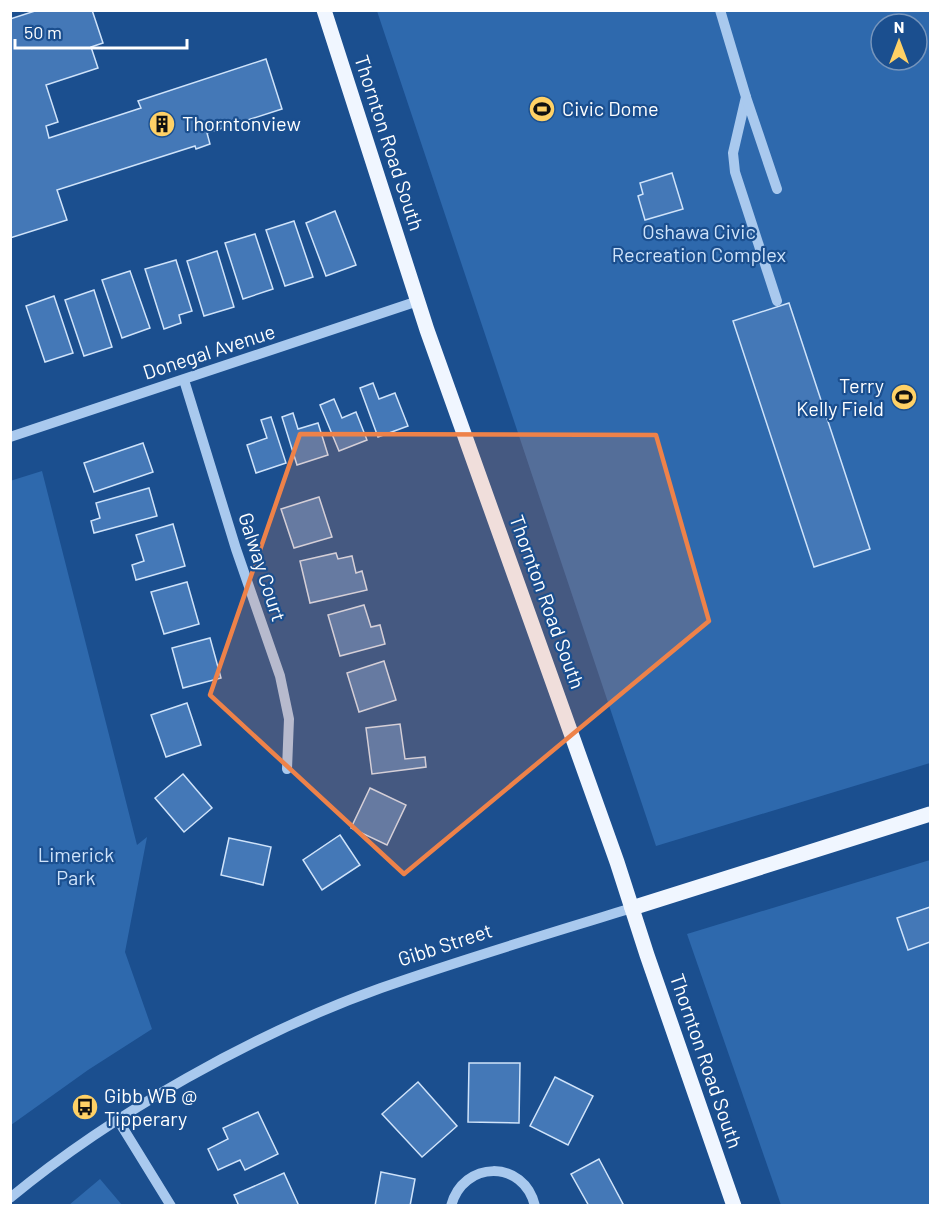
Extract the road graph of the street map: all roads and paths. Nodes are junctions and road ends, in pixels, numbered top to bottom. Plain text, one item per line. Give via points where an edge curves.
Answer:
1 (324, 10) edge
2 (720, 10) edge
3 (746, 97) junction
4 (777, 189) dead end
5 (418, 301) junction
6 (777, 301) dead end
7 (184, 380) junction
8 (10, 436) edge
9 (287, 769) dead end
10 (930, 814) edge
11 (632, 908) junction
12 (118, 1120) junction
13 (10, 1198) edge
14 (171, 1206) edge
15 (451, 1206) edge
16 (535, 1206) edge
17 (734, 1206) edge

1 - 5 main road, Thornton Road South
2 - 3 street
3 - 4 street
3 - 6 street via 733,153 735,172
5 - 7 street, Donegal Avenue
5 - 11 main road, Thornton Road South
7 - 8 street, Donegal Avenue
7 - 9 street, Galway Court via 280,676 289,719
10 - 11 main road, Gibb Street
11 - 12 street, Gibb Street via 380,988 324,1011 216,1062
11 - 17 main road, Thornton Road South
12 - 13 street, Gibb Street
12 - 14 street
15 - 16 street via 466,1180 487,1171 510,1173 529,1189

